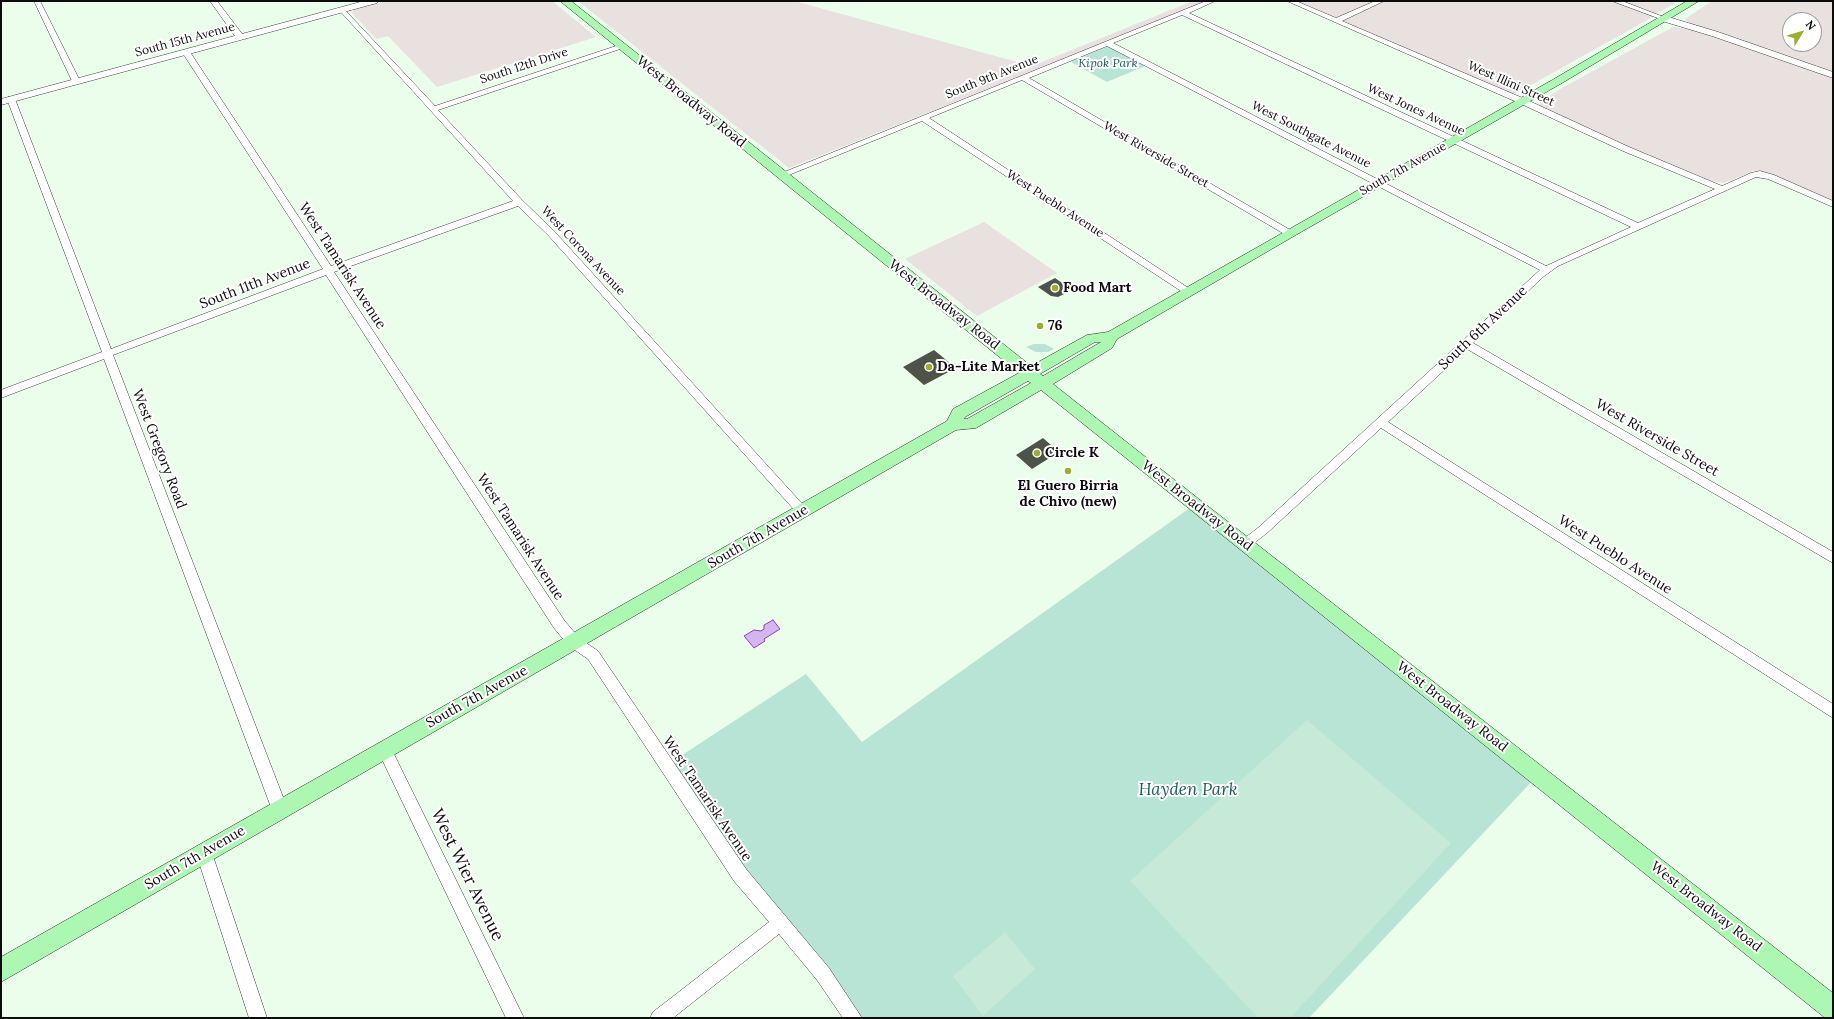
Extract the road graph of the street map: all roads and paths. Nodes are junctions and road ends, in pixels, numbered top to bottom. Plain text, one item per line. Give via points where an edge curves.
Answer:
1 (37, 1) edge
2 (213, 1) edge
3 (374, 1) edge
4 (564, 1) edge
5 (1212, 1) edge
6 (1290, 1) edge
7 (1382, 1) edge
8 (1615, 1) edge
9 (1694, 1) edge
10 (342, 10) junction
11 (1183, 13) junction
12 (1665, 19) junction
13 (1336, 21) junction
14 (240, 37) junction
15 (1107, 43) junction
16 (622, 47) junction
17 (186, 52) junction
18 (1833, 75) edge
19 (1022, 77) junction
20 (76, 81) junction
21 (6, 100) edge
22 (1522, 101) junction
23 (433, 109) junction
24 (923, 118) junction
25 (1453, 140) junction
26 (781, 175) junction
27 (1378, 183) junction
28 (1722, 190) junction
29 (519, 202) junction
30 (1833, 204) edge
31 (1638, 227) junction
32 (1289, 232) junction
33 (1546, 270) junction
34 (328, 271) junction
35 (1187, 291) junction
36 (1466, 344) junction
37 (107, 354) junction
38 (1036, 378) junction
39 (1, 394) edge
40 (1380, 422) junction
41 (802, 512) junction
42 (1245, 544) junction
43 (1833, 558) edge
44 (574, 642) junction
45 (1833, 712) edge
46 (384, 749) junction
47 (280, 810) junction
48 (204, 853) junction
49 (781, 923) junction
50 (1, 970) edge
51 (1833, 1008) edge
52 (258, 1018) edge
53 (515, 1018) edge
54 (659, 1018) edge
55 (853, 1018) edge

1 - 20 street
2 - 14 street
3 - 10 street, South 15th Avenue
4 - 16 main road, West Broadway Road
5 - 11 street, South 9th Avenue
6 - 13 street, West Illini Street
7 - 13 street
8 - 12 street
9 - 12 main road, South 7th Avenue
10 - 14 street, South 15th Avenue
10 - 23 street, West Corona Avenue
11 - 15 street, South 9th Avenue
11 - 25 street, West Jones Avenue
12 - 18 street
12 - 22 main road, South 7th Avenue
13 - 22 street, West Illini Street
14 - 17 street, South 15th Avenue
15 - 19 street, South 9th Avenue
15 - 27 street, West Southgate Avenue
16 - 23 street, South 12th Drive
16 - 26 main road, West Broadway Road
17 - 20 street, South 15th Avenue
17 - 34 street, West Tamarisk Avenue
19 - 24 street, South 9th Avenue
19 - 32 street, West Riverside Street
20 - 21 street, South 15th Avenue
21 - 37 street, West Gregory Road
22 - 25 main road, South 7th Avenue
22 - 28 street, West Illini Street via 1626,150
23 - 29 street, West Corona Avenue
24 - 26 street, South 9th Avenue
24 - 35 street, West Pueblo Avenue
25 - 27 main road, South 7th Avenue
25 - 31 street, West Jones Avenue
26 - 38 main road, West Broadway Road
27 - 32 main road, South 7th Avenue
27 - 33 street, West Southgate Avenue
28 - 30 street, South 6th Avenue via 1760,174
28 - 31 street, South 6th Avenue
29 - 34 street, South 11th Avenue
29 - 41 street, West Corona Avenue via 551,234
31 - 33 street, South 6th Avenue
32 - 35 main road, South 7th Avenue
33 - 36 street, South 6th Avenue
34 - 37 street, South 11th Avenue
34 - 44 street, West Tamarisk Avenue via 531,582
35 - 38 main road, South 7th Avenue via 1111,336 1107,345
36 - 40 street, South 6th Avenue
36 - 43 street, West Riverside Street
37 - 39 street, South 11th Avenue
37 - 47 street, West Gregory Road
38 - 41 main road, South 7th Avenue via 970,424 953,425
38 - 42 main road, West Broadway Road
40 - 42 street, South 6th Avenue
40 - 45 street, West Pueblo Avenue
41 - 44 main road, South 7th Avenue
42 - 51 main road, West Broadway Road
44 - 46 main road, South 7th Avenue
44 - 49 street, West Tamarisk Avenue via 593,655 740,875
46 - 47 main road, South 7th Avenue
46 - 53 street, West Wier Avenue
47 - 48 main road, South 7th Avenue
48 - 50 main road, South 7th Avenue
48 - 52 street
49 - 54 street
49 - 55 street, West Tamarisk Avenue via 823,974

